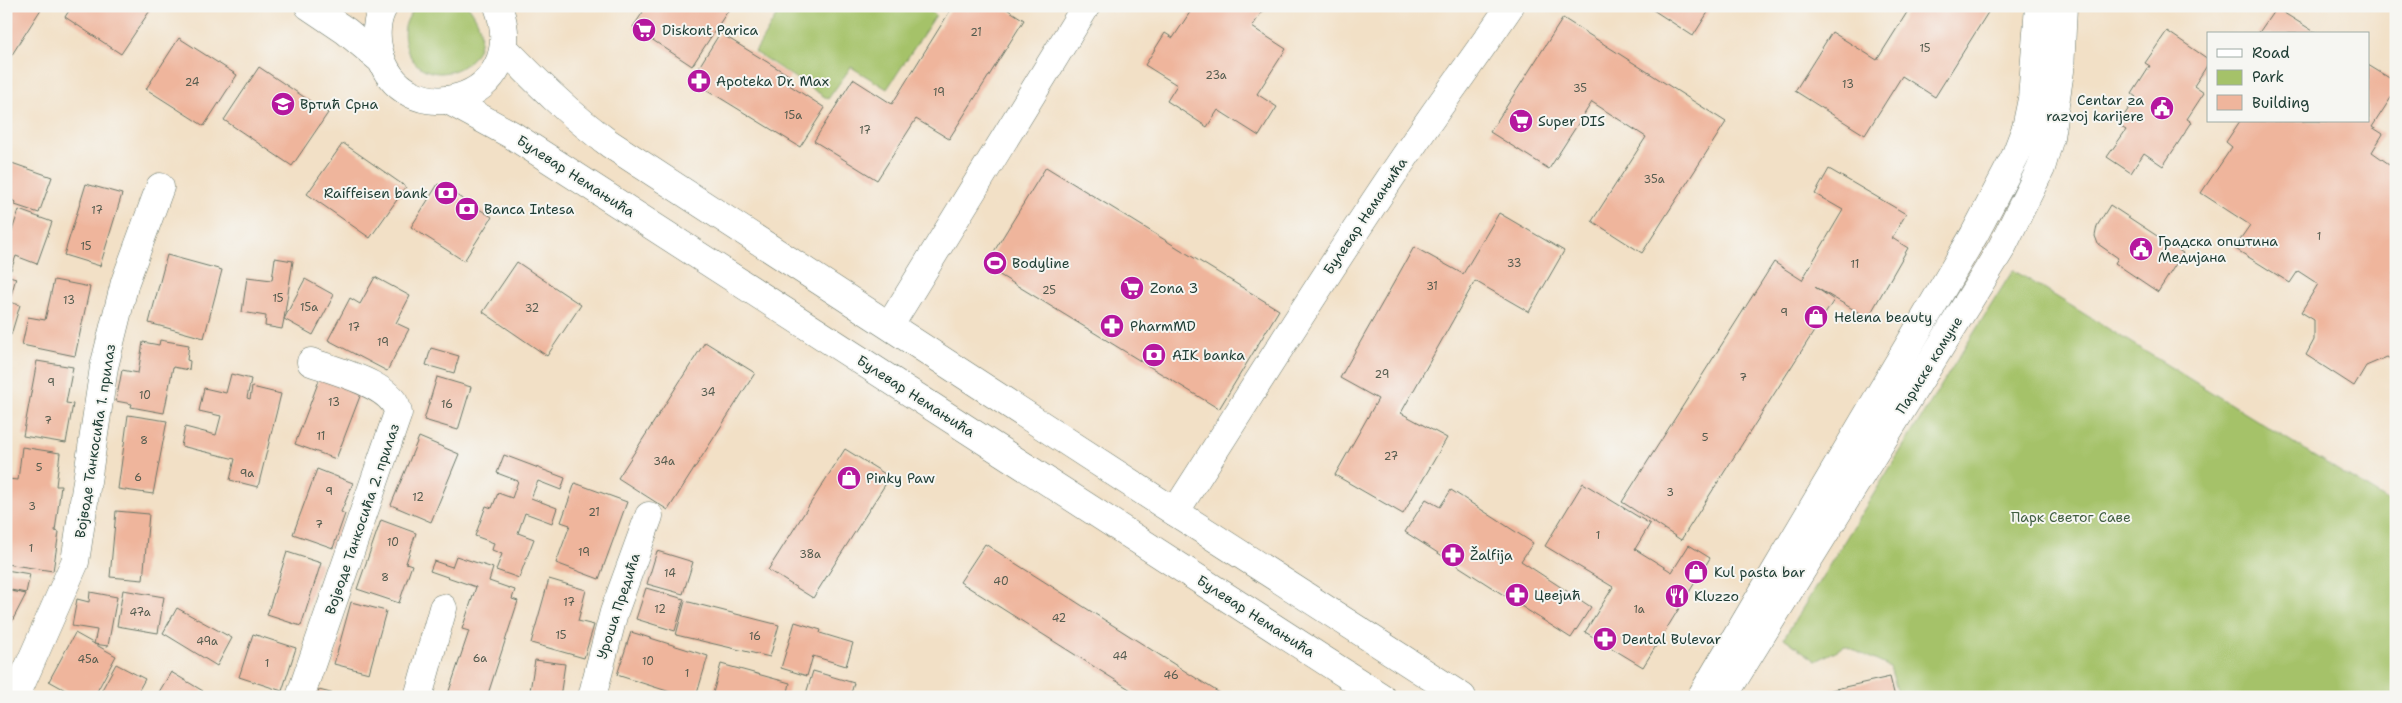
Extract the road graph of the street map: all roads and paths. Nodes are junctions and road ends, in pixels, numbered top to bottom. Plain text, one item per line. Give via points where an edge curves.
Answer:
1 (309, 6) edge
2 (384, 6) edge
3 (1086, 6) edge
4 (1510, 6) edge
5 (2039, 6) edge
6 (2063, 6) edge
7 (503, 21) edge
8 (381, 60) junction
9 (448, 100) junction
10 (160, 187) dead end
11 (890, 324) junction
12 (311, 362) dead end
13 (1175, 512) junction
14 (649, 516) dead end
15 (443, 608) dead end
16 (18, 691) edge
17 (300, 697) edge
18 (418, 697) edge
19 (592, 697) edge
20 (1382, 697) edge
21 (1462, 697) edge
22 (1700, 697) edge
23 (1723, 697) edge

1 - 8 street
2 - 8 street via 377,26
3 - 11 street
4 - 13 street, Булевар Немањића via 1310,298
5 - 22 street, Париске комуне via 2032,99 2016,157 1974,235
6 - 23 street, Париске комуне via 2060,71 2050,137 2041,168 2001,249
7 - 9 street via 500,64 484,83 464,97
7 - 11 street via 547,94 602,138
8 - 9 street via 388,72 408,91 420,97
9 - 20 street, Булевар Немањића via 512,135
10 - 16 street, Војводе Танкосића 1. прилаз via 125,282 104,367 75,562
11 - 13 street
12 - 17 street, Војводе Танкосића 2. прилаз via 385,392 395,402 398,413
13 - 21 street
14 - 19 street, Уроша Предића via 614,612
15 - 18 street

